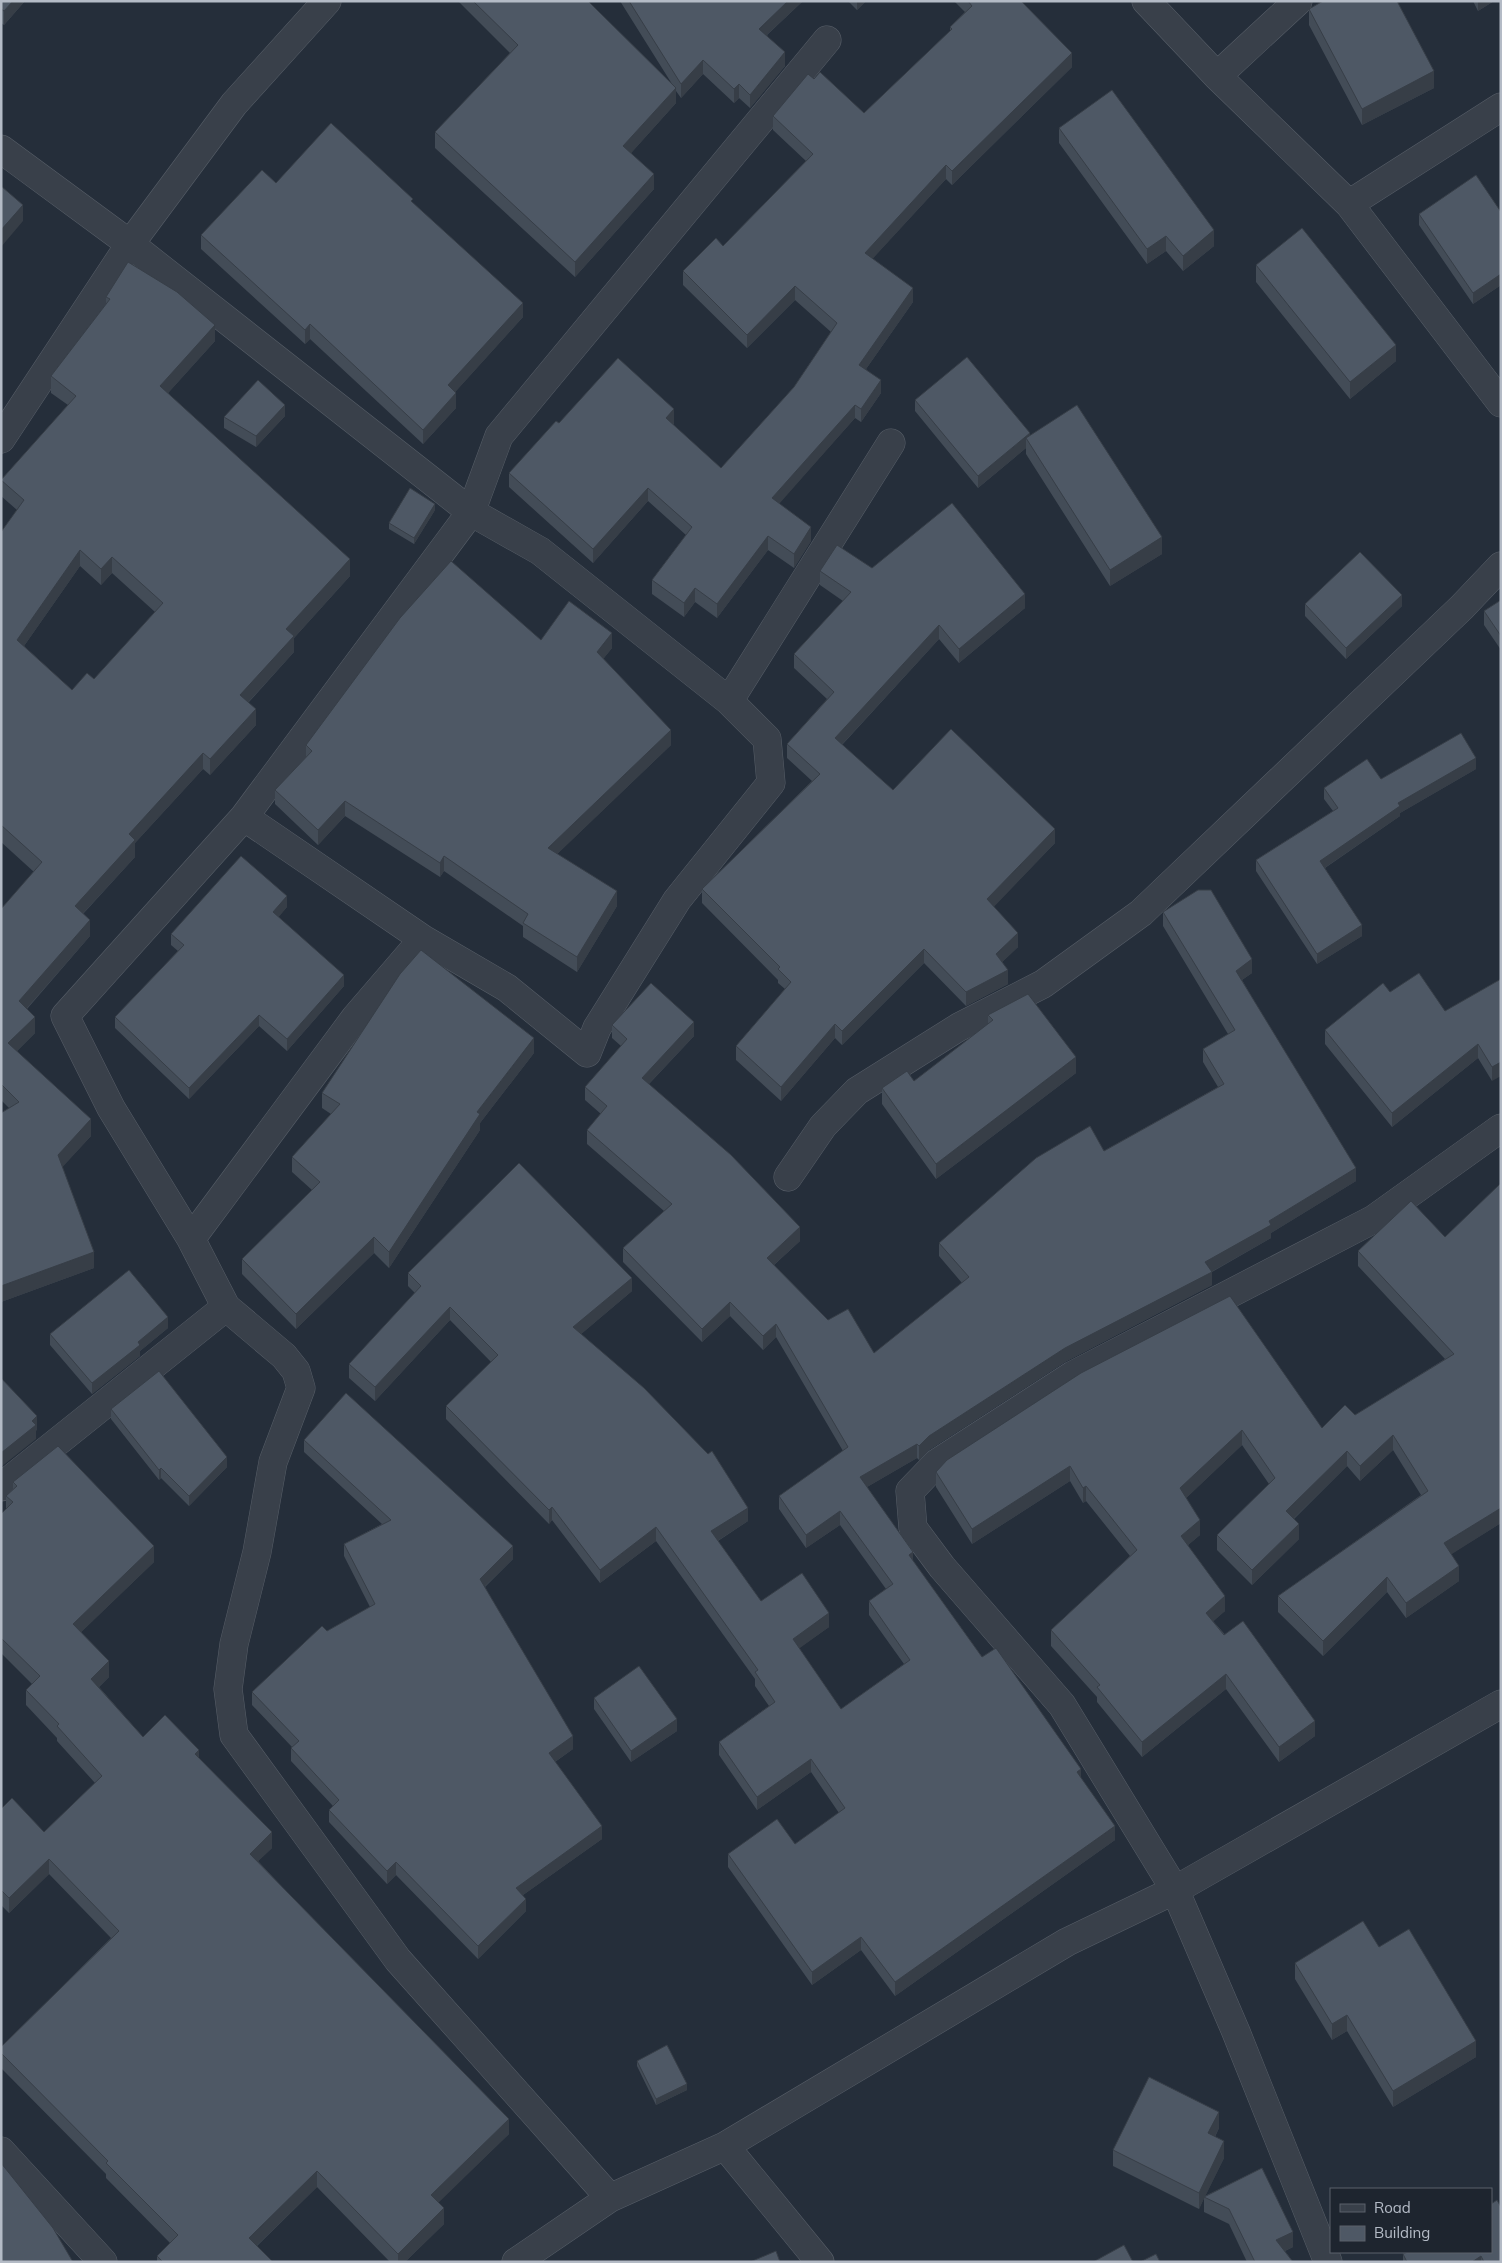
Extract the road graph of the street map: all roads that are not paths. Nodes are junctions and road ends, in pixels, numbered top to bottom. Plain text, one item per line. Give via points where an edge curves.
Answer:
1 (327, 1) edge
2 (1146, 1) edge
3 (1298, 1) edge
4 (827, 40) dead end
5 (1217, 76) junction
6 (1501, 107) edge
7 (1, 149) edge
8 (1349, 204) junction
9 (130, 244) junction
10 (1501, 403) edge
11 (1, 439) edge
12 (891, 443) dead end
13 (471, 512) junction
14 (1501, 566) edge
15 (729, 701) junction
16 (244, 817) junction
17 (424, 939) junction
18 (1501, 1128) edge
19 (788, 1177) dead end
20 (191, 1239) junction
21 (226, 1307) junction
22 (1, 1487) edge
23 (1501, 1704) edge
24 (1174, 1890) junction
25 (725, 2146) junction
26 (1, 2151) edge
27 (610, 2198) junction
28 (103, 2262) edge
29 (516, 2262) edge
30 (820, 2262) edge
31 (1328, 2262) edge

1 - 9 street via 234,104
2 - 5 street
3 - 5 street
4 - 13 street via 499,436
5 - 8 street
6 - 8 street
7 - 9 street
8 - 10 street
9 - 11 street
9 - 13 street
12 - 15 street
13 - 15 street via 540,550
13 - 16 street
14 - 19 street via 1141,913 1043,984 959,1027 857,1091 823,1126
15 - 17 street via 766,740 771,783 677,900 597,1028 587,1053 507,988
16 - 17 street
16 - 20 street via 64,1016 111,1108
17 - 20 street via 355,1018
18 - 24 street via 1374,1219 1073,1375 936,1463 910,1491 913,1528 942,1567 1062,1704
20 - 21 street
21 - 22 street
21 - 27 street via 284,1356 296,1371 301,1388 273,1462 258,1552 234,1644 228,1689 234,1735 398,1960
23 - 24 street
24 - 25 street via 1067,1942
24 - 31 street via 1236,2032
25 - 27 street
25 - 30 street
26 - 28 street
27 - 29 street

